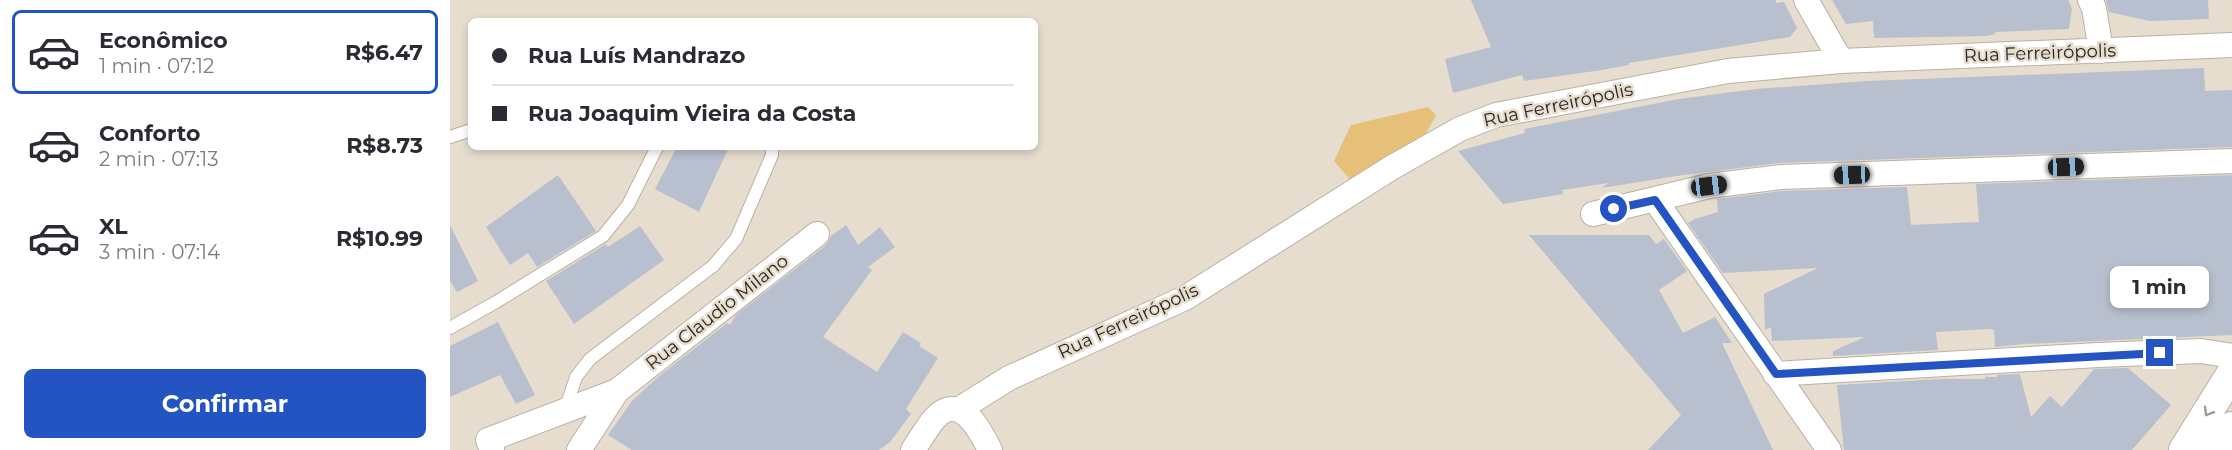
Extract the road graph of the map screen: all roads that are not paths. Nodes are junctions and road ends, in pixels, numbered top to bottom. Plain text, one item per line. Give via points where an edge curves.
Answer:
1 (1806, 0) edge
2 (2090, 0) edge
3 (2232, 45) edge
4 (2101, 51) junction
5 (1841, 61) junction
6 (468, 131) edge
7 (450, 137) edge
8 (655, 150) edge
9 (772, 150) edge
10 (2232, 161) edge
11 (1655, 200) junction
12 (1593, 214) dead end
13 (817, 234) dead end
14 (450, 328) edge
15 (2232, 356) edge
16 (2232, 373) edge
17 (1776, 374) junction
18 (617, 391) junction
19 (954, 410) junction
20 (564, 411) junction
21 (2232, 427) edge
22 (492, 450) edge
23 (579, 450) edge
24 (913, 450) edge
25 (990, 450) edge
26 (1829, 450) edge
27 (2184, 450) edge
28 (2212, 450) edge

1 - 5 street
2 - 4 street
3 - 4 street, Rua Ferreirópolis
4 - 5 street, Rua Ferreirópolis
5 - 19 street, Rua Ferreirópolis via 1728,71 1496,115 1460,129 1185,298 1009,378
6 - 7 lane
8 - 14 lane via 628,204 603,236
9 - 20 lane via 736,239 714,266 590,359 576,377
10 - 11 street via 1781,177 1709,186
11 - 12 street
11 - 17 street
13 - 18 street, Rua Claudio Milano
15 - 17 street via 2201,351 2121,354
16 -> 27 street
17 - 26 street
18 - 20 street, Rua Claudio Milano
18 - 23 street, Rua Claudio Milano
19 - 24 street, Rua Ferreirópolis via 935,418
19 - 25 street via 970,418
20 - 22 street, Rua Claudio Milano via 488,440
21 - 28 street

